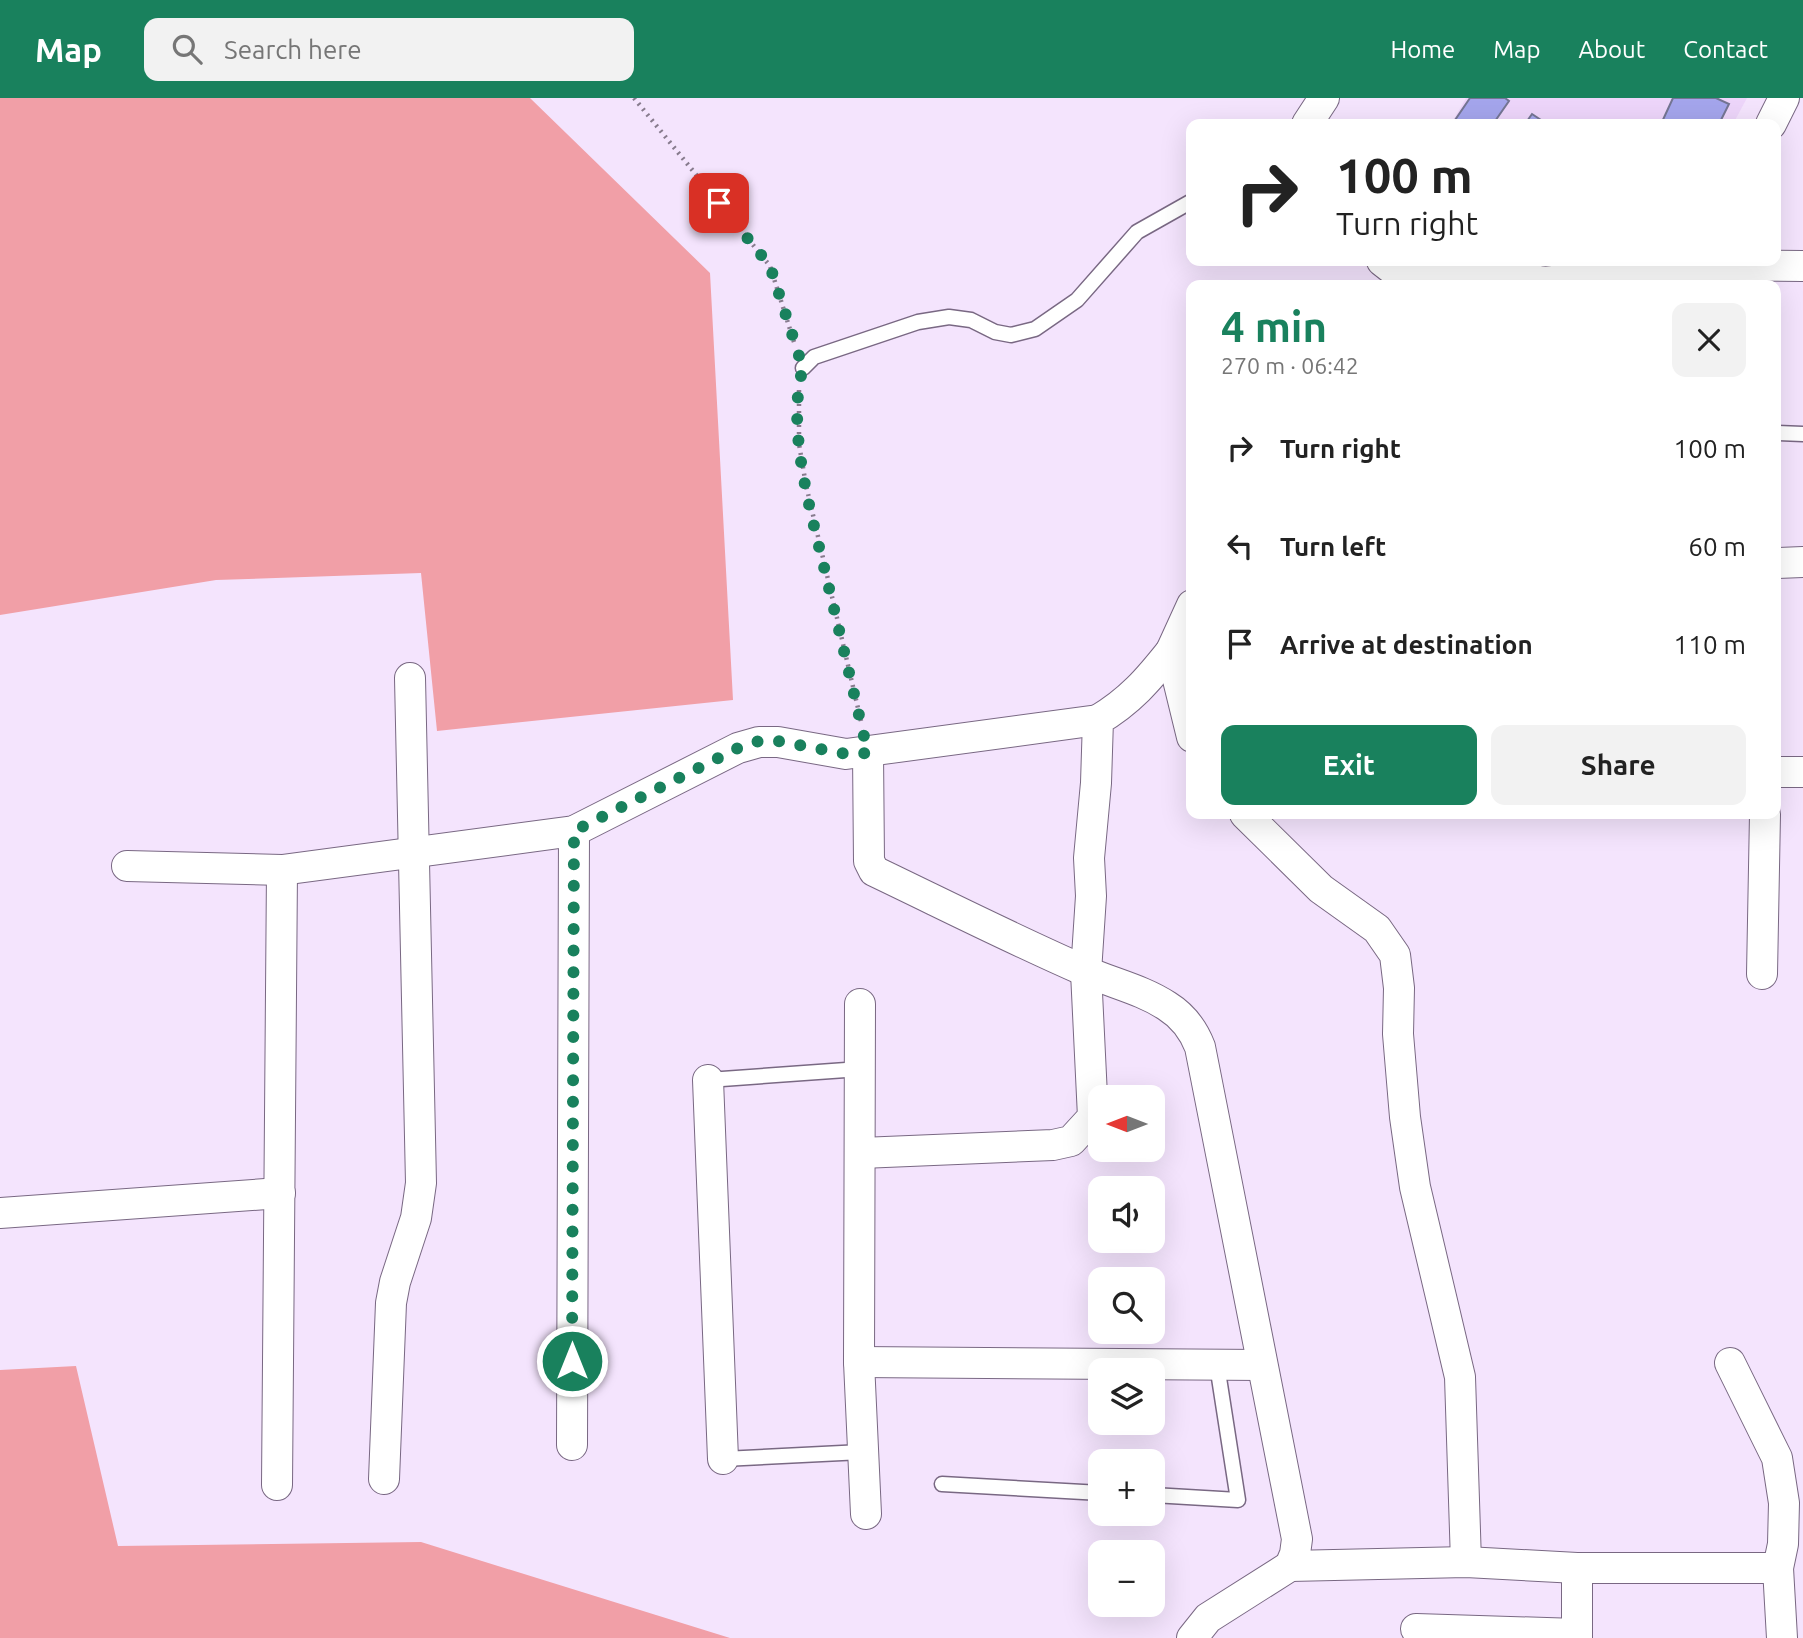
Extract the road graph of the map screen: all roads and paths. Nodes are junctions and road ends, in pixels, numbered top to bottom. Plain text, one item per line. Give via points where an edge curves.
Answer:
1 (634, 98) edge
2 (1324, 98) edge
3 (1784, 98) edge
4 (1310, 119) edge
5 (1774, 119) edge
6 (1186, 204) edge
7 (1781, 265) edge
8 (1388, 266) edge
9 (1677, 266) edge
10 (1803, 266) edge
11 (1532, 280) edge
12 (1567, 280) edge
13 (803, 368) junction
14 (1781, 433) edge
15 (1803, 433) edge
16 (1803, 562) edge
17 (1781, 563) edge
18 (1186, 618) edge
19 (1171, 651) junction
20 (410, 678) dead end
21 (1186, 712) edge
22 (1098, 720) junction
23 (868, 753) junction
24 (1781, 772) edge
25 (1803, 772) edge
26 (1250, 819) edge
27 (1765, 819) edge
28 (574, 831) junction
29 (412, 854) junction
30 (127, 866) dead end
31 (282, 870) junction
32 (1086, 972) junction
33 (1762, 974) dead end
34 (860, 1004) dead end
35 (860, 1069) junction
36 (708, 1080) joint
37 (861, 1153) junction
38 (280, 1193) junction
39 (0, 1213) edge
40 (859, 1362) junction
41 (1730, 1363) dead end
42 (1217, 1364) junction
43 (1262, 1364) junction
44 (572, 1445) dead end
45 (862, 1452) junction
46 (723, 1459) joint
47 (384, 1479) dead end
48 (942, 1484) dead end
49 (277, 1485) dead end
50 (1088, 1492) edge
51 (1165, 1496) edge
52 (866, 1514) dead end
53 (1784, 1552) junction
54 (1466, 1562) junction
55 (1290, 1566) junction
56 (1577, 1568) junction
57 (1416, 1629) dead end
58 (1577, 1636) edge
59 (1192, 1638) edge
60 (1782, 1638) edge

1 - 13 path via 770,266
2 - 4 street
3 - 5 street
6 - 13 lane via 1137,232 1077,300 1035,329 1011,335 971,320 949,317 918,322 814,357
7 - 10 street
8 - 11 street
9 - 12 street
13 - 23 path via 799,444
14 - 15 lane
16 - 17 street
18 - 19 street
19 - 21 street
19 - 22 street via 1142,688
20 - 29 street
22 - 23 street
22 - 32 street
23 - 28 street via 759,741
23 - 32 street via 869,861 874,871
24 - 25 street
26 - 54 street via 1321,889 1377,929 1395,955 1401,1075 1414,1176 1460,1377
27 - 33 street
28 - 29 street
28 - 44 street
29 - 31 street
29 - 47 street via 421,1182 416,1219 391,1303
30 - 31 street
31 - 38 street
32 - 37 street via 1093,1117 1071,1141
32 - 43 street via 1144,993 1169,1007 1194,1031
34 - 35 street
35 - 36 lane
35 - 37 street
36 - 46 street
37 - 40 street
38 - 39 street
38 - 49 street
40 - 42 street
40 - 45 street
41 - 53 street via 1777,1458 1784,1503
42 - 43 street
42 - 51 lane via 1238,1500
43 - 55 street via 1297,1539
45 - 46 lane
45 - 52 street
48 - 50 lane
53 - 56 street
53 - 60 street
54 - 55 street
54 - 56 street
55 - 59 street via 1208,1618
56 - 58 street
57 - 58 street

